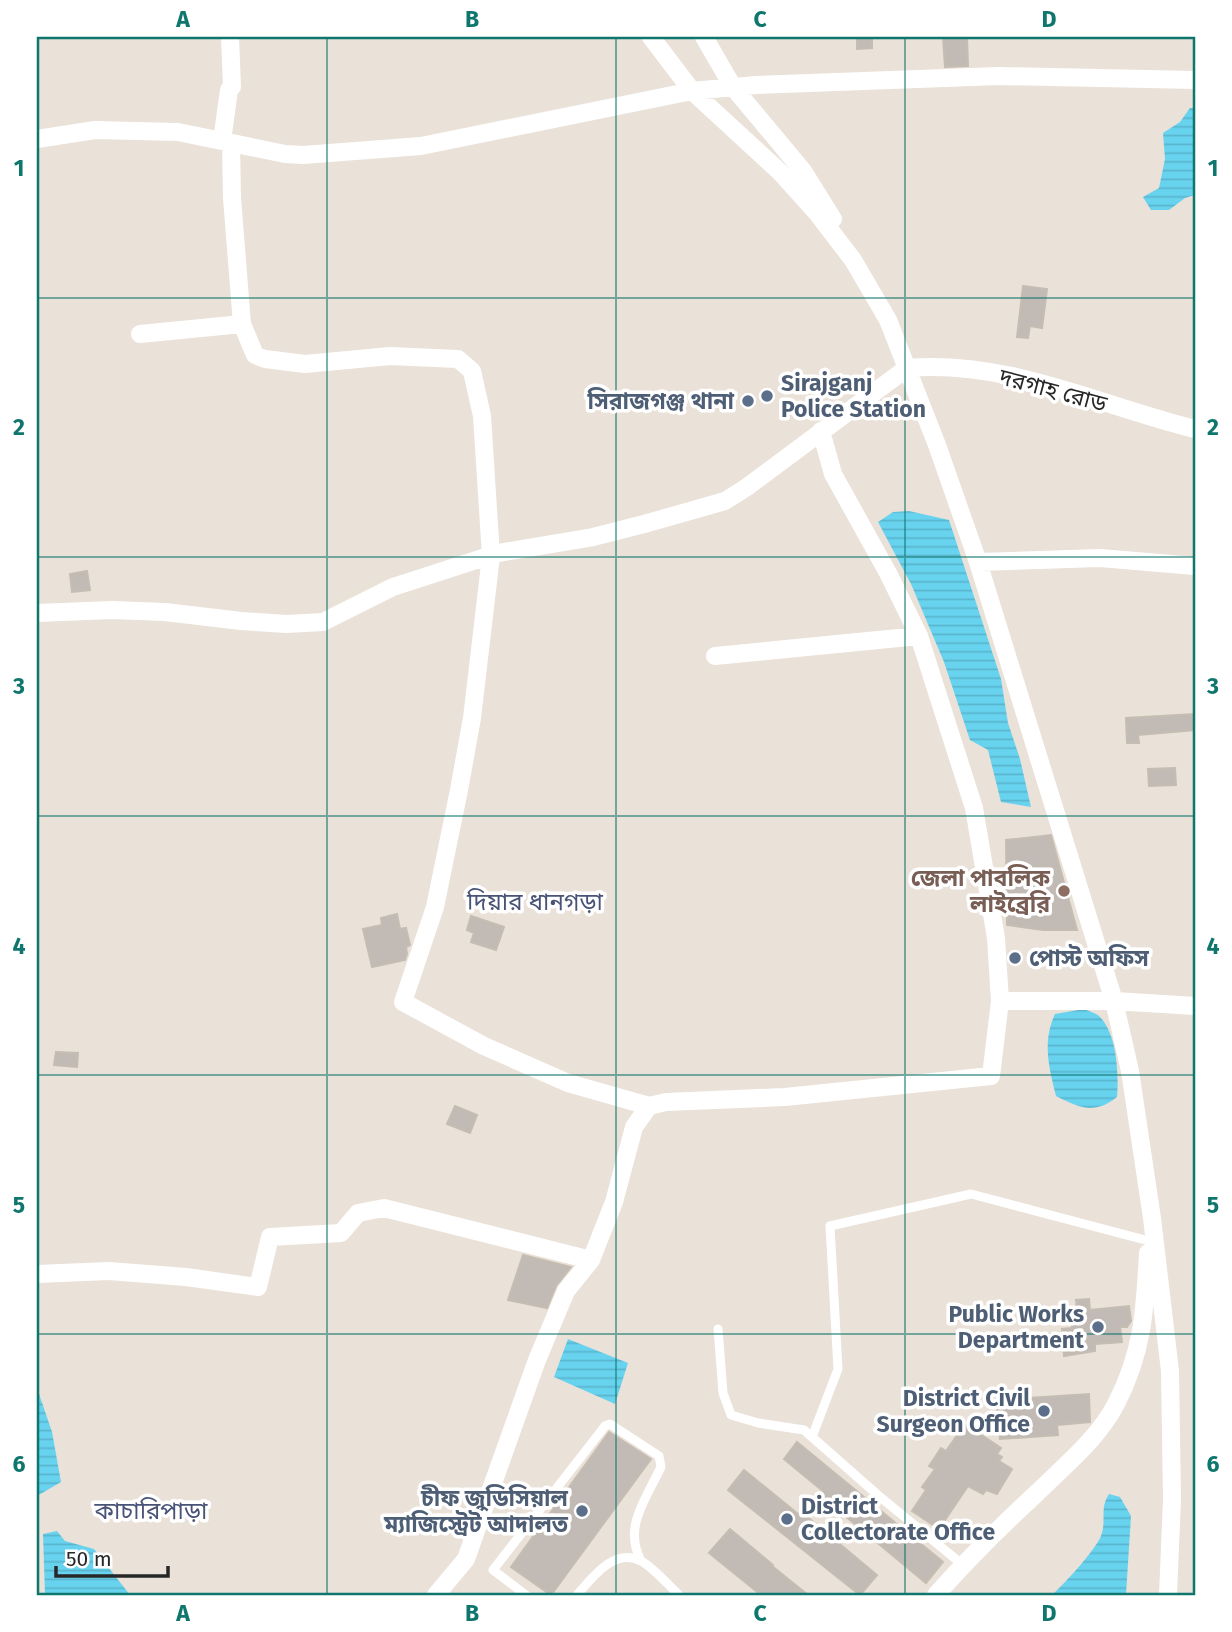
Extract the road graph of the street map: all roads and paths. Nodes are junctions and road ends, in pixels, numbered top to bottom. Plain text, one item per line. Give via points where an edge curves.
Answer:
1 (230, 37) edge
2 (651, 37) edge
3 (704, 37) edge
4 (1195, 80) edge
5 (733, 88) junction
6 (692, 91) junction
7 (37, 139) edge
8 (226, 142) junction
9 (853, 260) junction
10 (242, 324) junction
11 (140, 334) dead end
12 (907, 368) junction
13 (1195, 429) edge
14 (821, 431) junction
15 (491, 556) junction
16 (978, 562) junction
17 (1195, 566) edge
18 (37, 613) edge
19 (919, 636) junction
20 (715, 656) dead end
21 (1000, 1001) junction
22 (1114, 1001) junction
23 (1195, 1006) edge
24 (649, 1106) junction
25 (1152, 1218) junction
26 (1149, 1241) junction
27 (592, 1260) junction
28 (37, 1274) edge
29 (718, 1329) dead end
30 (812, 1437) junction
31 (641, 1561) junction
32 (963, 1565) junction
33 (436, 1595) edge
34 (526, 1595) edge
35 (577, 1595) edge
36 (679, 1595) edge
37 (936, 1595) edge
38 (1168, 1595) edge

1 - 8 street via 232,87
2 - 6 street
3 - 5 street
4 - 5 street via 999,76
5 - 6 street
5 - 9 street via 803,171 829,210
6 - 8 street via 408,148 303,155
6 - 9 street via 780,172
7 - 8 street via 95,130 178,132
8 - 10 street
9 - 12 street via 888,320
10 - 11 street
10 - 15 street via 255,355 265,359 305,364 390,356 458,359 472,371 482,416
12 - 13 street, দরগাহ রোড via 936,366 1036,381
12 - 14 street
12 - 16 street
14 - 15 street via 725,501 593,537
14 - 19 street via 833,474
15 - 18 street via 393,587 323,622 241,621 165,611
15 - 24 street via 459,790 435,907 403,1002 484,1046 568,1083
16 - 17 street via 1100,558
16 - 22 street
19 - 20 street
19 - 21 street via 974,807 996,938
21 - 22 street
21 - 24 street via 991,1076
22 - 23 street
22 - 25 street via 1130,1071
24 - 27 street via 634,1127 614,1202
25 - 26 street
25 - 38 street via 1170,1371
26 - 30 lane via 971,1194 830,1226 838,1369
26 - 32 street via 1140,1336 1115,1407 1086,1445
27 - 28 street via 384,1208 358,1213 341,1233 270,1237 258,1287 109,1271
27 - 33 street via 566,1291 466,1559
29 - 30 lane via 723,1393 731,1415 804,1430
30 - 32 lane
31 - 34 lane via 634,1529 662,1460 610,1424 494,1570
31 - 35 lane via 608,1563
31 - 36 lane
32 - 37 street

